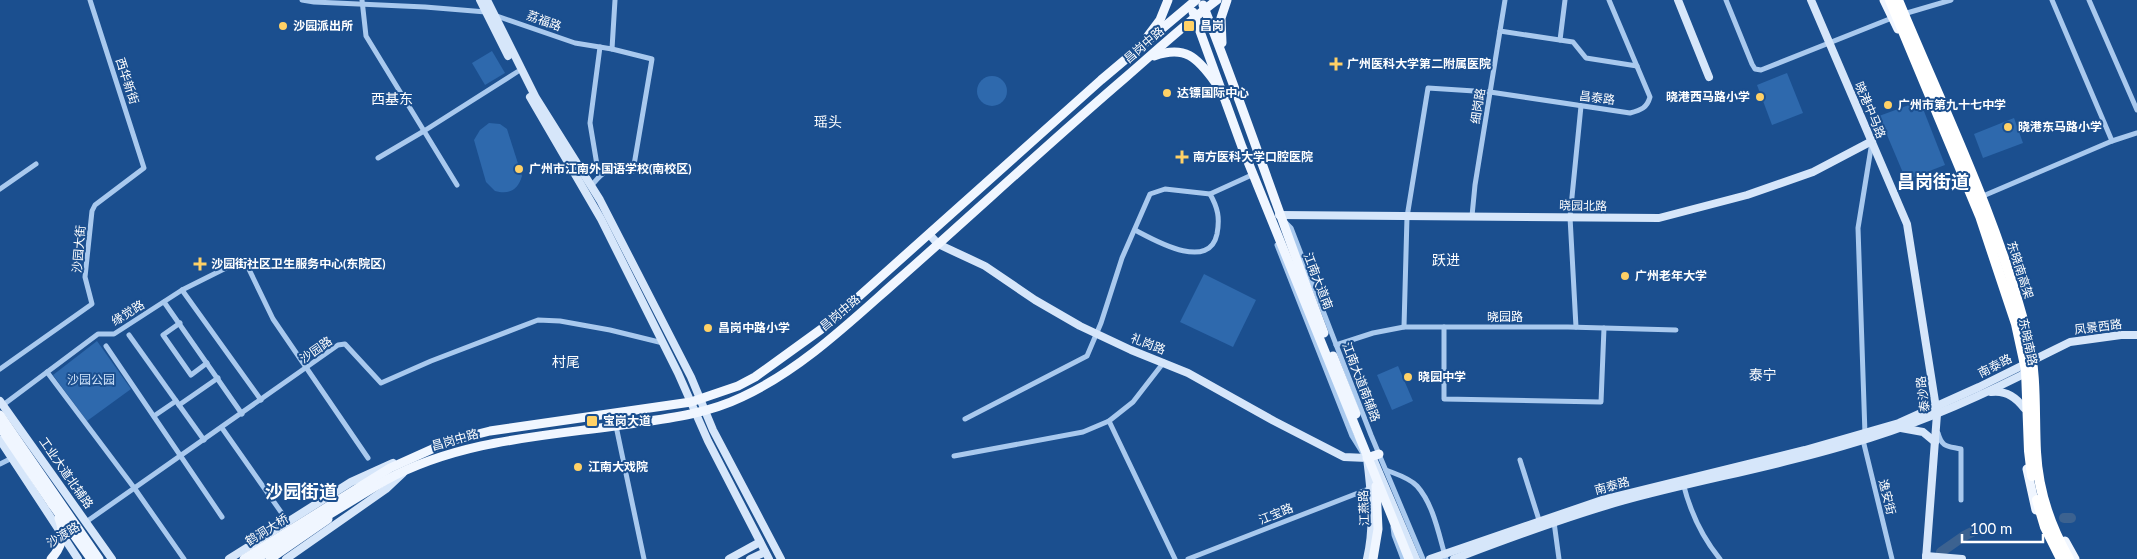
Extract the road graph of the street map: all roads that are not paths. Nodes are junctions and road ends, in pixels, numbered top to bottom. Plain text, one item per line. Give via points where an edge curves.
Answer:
1 (90, 0) edge
2 (302, 0) edge
3 (480, 0) edge
4 (487, 0) edge
5 (615, 0) edge
6 (1168, 0) edge
7 (1201, 0) edge
8 (1217, 0) edge
9 (1227, 0) edge
10 (1505, 0) edge
11 (1565, 0) edge
12 (1609, 0) edge
13 (1678, 0) edge
14 (1726, 0) edge
15 (1811, 0) edge
16 (1884, 0) edge
17 (1890, 0) edge
18 (1951, 0) edge
19 (2052, 0) edge
20 (2089, 0) edge
21 (362, 2) edge
22 (1192, 2) edge
23 (1903, 4) edge
24 (1204, 9) junction
25 (486, 12) junction
26 (494, 15) junction
27 (1194, 17) junction
28 (1892, 18) junction
29 (1500, 31) junction
30 (1560, 40) junction
31 (1830, 44) junction
32 (600, 47) junction
33 (612, 49) junction
34 (1137, 50) junction
35 (1223, 56) junction
36 (1149, 57) junction
37 (1637, 66) junction
38 (516, 72) junction
39 (1709, 77) dead end
40 (1222, 92) junction
41 (1490, 92) junction
42 (1581, 106) junction
43 (2137, 110) edge
44 (424, 131) junction
45 (2137, 133) edge
46 (1872, 141) junction
47 (2112, 141) junction
48 (378, 158) dead end
49 (36, 164) dead end
50 (144, 168) joint
51 (1254, 174) junction
52 (599, 176) junction
53 (457, 185) dead end
54 (591, 186) junction
55 (1, 187) edge
56 (1210, 194) junction
57 (1983, 196) junction
58 (1276, 216) junction
59 (1472, 216) junction
60 (1570, 216) junction
61 (1407, 217) junction
62 (1908, 228) joint
63 (1135, 230) junction
64 (928, 234) junction
65 (938, 244) junction
66 (907, 253) junction
67 (916, 264) junction
68 (182, 290) junction
69 (164, 302) junction
70 (1314, 314) junction
71 (180, 323) junction
72 (1444, 327) junction
73 (1576, 327) junction
74 (1404, 328) junction
75 (1604, 328) junction
76 (1676, 330) dead end
77 (1097, 334) junction
78 (129, 335) dead end
79 (2137, 335) edge
80 (663, 343) junction
81 (1336, 345) junction
82 (106, 346) dead end
83 (2036, 360) junction
84 (1164, 362) junction
85 (207, 363) junction
86 (306, 368) junction
87 (0, 369) edge
88 (2021, 370) junction
89 (47, 372) junction
90 (218, 378) junction
91 (1341, 385) junction
92 (1987, 392) junction
93 (701, 399) junction
94 (262, 400) junction
95 (691, 402) junction
96 (2, 403) edge
97 (178, 403) junction
98 (2024, 408) junction
99 (1936, 410) junction
100 (706, 411) junction
101 (696, 413) junction
102 (242, 414) junction
103 (0, 415) edge
104 (154, 416) junction
105 (964, 420) dead end
106 (1109, 421) junction
107 (616, 426) junction
108 (0, 427) edge
109 (222, 428) junction
110 (1899, 428) junction
111 (1936, 428) junction
112 (1864, 437) junction
113 (0, 440) edge
114 (204, 440) junction
115 (1935, 442) junction
116 (182, 456) junction
117 (954, 456) dead end
118 (1373, 456) junction
119 (12, 458) junction
120 (368, 458) dead end
121 (1520, 460) dead end
122 (0, 464) edge
123 (406, 464) junction
124 (1386, 470) junction
125 (1376, 478) junction
126 (1683, 483) junction
127 (1371, 488) junction
128 (135, 489) junction
129 (1962, 500) dead end
130 (52, 504) junction
131 (80, 513) junction
132 (222, 517) dead end
133 (1539, 520) junction
134 (1394, 521) junction
135 (86, 522) junction
136 (1554, 522) junction
137 (1378, 524) junction
138 (56, 527) junction
139 (92, 531) junction
140 (290, 533) junction
141 (760, 542) junction
142 (2065, 542) junction
143 (68, 545) junction
144 (767, 556) edge
145 (1445, 556) edge
146 (1926, 557) edge
147 (44, 559) edge
148 (51, 559) edge
149 (76, 559) edge
150 (91, 559) edge
151 (99, 559) edge
152 (112, 559) edge
153 (184, 559) edge
154 (229, 559) edge
155 (244, 559) edge
156 (256, 559) edge
157 (270, 559) edge
158 (286, 559) edge
159 (644, 559) edge
160 (729, 559) edge
161 (750, 559) edge
162 (781, 559) edge
163 (1175, 559) edge
164 (1188, 559) edge
165 (1367, 559) edge
166 (1373, 559) edge
167 (1403, 559) edge
168 (1409, 559) edge
169 (1416, 559) edge
170 (1423, 559) edge
171 (1430, 559) edge
172 (1454, 559) edge
173 (1559, 559) edge
174 (1720, 559) edge
175 (1892, 559) edge
176 (1962, 559) edge
177 (2056, 559) edge
178 (2061, 559) edge
179 (2067, 559) edge
180 (2075, 559) edge

1 - 50 street, 西华新街
2 - 21 street, 荔福路
3 - 25 main road
4 - 26 main road
5 - 33 street
6 - 34 main road via 1160,20
7 - 24 main road, 江南大道南
8 - 24 main road, 昌岗中路
9 - 35 main road via 1221,18
10 - 29 street, 细岗路
11 - 30 street
12 - 37 street, 昌泰路
13 - 39 main road
14 - 31 street via 1755,69 1761,70
15 - 31 main road, 晓港中马路
16 - 28 main road, 东晓南路
17 - 178 highway, 东晓南高架, bridge via 1980,216 2016,324 2026,370 2033,481 2045,527
18 - 23 street
19 - 47 street
20 - 43 street
21 - 25 street, 荔福路
21 - 44 street via 366,36
22 - 27 main road, 江南大道南
22 - 34 main road, 昌岗中路
23 - 57 main road, 东晓南路
23 - 179 highway, 东晓南高架, bridge via 1987,214 2025,328 2034,374 2040,482
24 - 27 main road, 昌岗中路
24 - 35 main road, 江南大道南
25 - 26 street, 荔福路
25 - 38 main road
26 - 32 street, 荔福路 via 575,43
26 - 54 main road via 536,98
27 - 36 main road, 昌岗中路
27 - 40 main road, 江南大道南
28 - 31 street
28 - 88 main road, 东晓南路 via 1976,217 2009,315
29 - 30 street
29 - 41 street, 细岗路
30 - 37 street via 1573,42 1586,58
31 - 46 main road, 晓港中马路
32 - 33 street, 荔福路
32 - 52 street via 590,123
33 - 52 street, 荔福路 via 652,59 633,171 606,171
34 - 64 main road, 昌岗中路
35 - 58 main road, 江南大道南 via 1248,122
36 - 40 main road via 1174,51 1192,56
36 - 65 main road, 昌岗中路
37 - 42 street, 昌泰路 via 1650,97 1641,110 1630,113
38 - 44 street
38 - 80 main road via 592,203
40 - 51 main road, 江南大道南
41 - 42 street, 昌泰路
41 - 59 street, 细岗路
41 - 61 street, 昌泰路 via 1428,88
42 - 60 street
44 - 48 street
44 - 53 street
45 - 47 street
46 - 60 main road, 晓园北路 via 1813,172 1748,195 1659,218
46 - 62 main road, 晓港中马路
46 - 112 street, 逸安街 via 1858,228
47 - 57 street
49 - 55 street
50 - 87 street, 沙园大街 via 95,205 92,211 85,277 92,304
51 - 56 street
51 - 58 main road, 江南大道南
52 - 54 street
54 - 93 main road
56 - 63 street via 1165,189 1150,194
56 - 63 street via 1220,220 1216,238 1207,251 1200,253 1174,248
57 - 83 main road, 东晓南路 via 2023,307
58 - 61 main road, 晓园北路
58 - 70 main road, 江南大道南
58 - 70 street, 江南大道南辅路 via 1291,228
59 - 60 main road, 晓园北路
59 - 61 main road, 晓园北路
60 - 73 street
61 - 74 street
62 - 99 main road, 泰沙路
63 - 77 street via 1122,258
64 - 65 main road, 礼岗路
64 - 66 main road, 昌岗中路
65 - 67 main road, 昌岗中路
65 - 77 main road, 礼岗路 via 985,266 1035,300
66 - 67 main road via 914,253 918,258
66 - 93 main road, 昌岗中路 via 795,350 738,386
67 - 100 main road, 昌岗中路 via 803,359 757,389
68 - 69 street, 缘觉路
68 - 86 street, 缘觉路 via 244,259 273,319
68 - 94 street
69 - 71 street
69 - 89 street, 缘觉路 via 114,334 98,334
70 - 81 street, 江南大道南辅路
70 - 91 main road, 江南大道南
71 - 85 street
71 - 85 street via 163,335 191,375
72 - 73 street, 晓园路
72 - 74 street, 晓园路
72 - 75 street via 1444,399 1601,402
73 - 75 street, 晓园路
74 - 81 street, 晓园路 via 1373,333
75 - 76 street, 晓园路
77 - 84 main road, 礼岗路
77 - 105 street via 1087,356 1081,360
78 - 97 street
79 - 83 main road, 凤景西路 via 2070,342
80 - 86 street, 沙园路 via 610,330 538,320 382,383 345,344 338,345
80 - 95 main road
81 - 91 street, 江南大道南辅路
82 - 104 street
83 - 88 main road, 南泰路
83 - 142 main road, 东晓南路 via 2042,470 2049,502
84 - 106 street via 1133,402
84 - 118 main road, 礼岗路 via 1198,377 1337,453 1351,458
85 - 90 street
86 - 94 street, 沙园路
86 - 120 street
88 - 92 main road, 南泰路
88 - 98 main road, 东晓南路
88 - 99 main road, 南泰路
89 - 96 street, 缘觉路
89 - 128 street
90 - 97 street
90 - 102 street
91 - 118 main road, 江南大道南
92 - 98 main road via 2010,395
92 - 99 main road, 南泰路
93 - 95 main road, 昌岗中路
93 - 100 main road
94 - 102 street, 沙园路
95 - 101 main road
95 - 123 main road, 昌岗中路 via 476,434 450,441
96 - 131 main road, 工业大道北辅路
97 - 104 street
97 - 114 street
98 - 177 main road, 东晓南路 via 2030,493
99 - 110 main road, 南泰路
99 - 111 main road, 泰沙路
99 - 112 main road, 南泰路
100 - 101 main road, 昌岗中路
100 - 162 main road
101 - 107 main road, 昌岗中路
101 - 141 main road
102 - 109 street, 沙园路
103 - 151 main road, bridge
104 - 116 street
106 - 117 street via 1083,432
106 - 163 street
107 - 123 main road, 昌岗中路 via 483,445
107 - 159 street
108 - 130 main road
109 - 114 street, 沙园路
109 - 140 street
110 - 112 main road, 南泰路
110 - 115 main road via 1922,432
111 - 115 main road, 泰沙路
111 - 129 street via 1944,446 1962,449
112 - 126 main road, 南泰路
112 - 175 street, 逸安街
113 - 119 main road
114 - 116 street, 沙园路
115 - 146 main road, 泰沙路
116 - 128 street, 沙园路
116 - 132 street
118 - 124 street
118 - 125 main road, 江燕路
118 - 127 main road, 江燕路
118 - 169 main road, 江南大道南
119 - 122 street
119 - 138 main road
121 - 133 street
123 - 140 main road, 鹤洞大桥
123 - 140 main road via 350,502
123 - 158 main road via 386,489
124 - 145 street via 1417,486 1429,506
124 - 170 street
125 - 134 main road
125 - 137 main road, 江燕路
126 - 133 main road, 南泰路 via 1602,500
126 - 136 main road, 南泰路
126 - 174 street via 1705,542
127 - 164 street, 江宝路
127 - 165 main road, 江燕路
128 - 135 street, 沙园路
128 - 153 street
130 - 148 main road, bridge via 62,533 60,545
130 - 150 main road, bridge
131 - 135 main road, 工业大道北辅路
131 - 138 main road via 71,525
133 - 145 main road, 南泰路
134 - 137 main road via 1385,520
134 - 167 street via 1394,535
134 - 168 main road
135 - 139 main road, 工业大道北辅路
136 - 172 main road, 南泰路
136 - 173 street
137 - 166 main road, 江燕路
138 - 143 main road
139 - 143 main road, 沙渡路
139 - 152 main road, 工业大道北辅路
140 - 154 main road
140 - 155 main road, 鹤洞大桥
140 - 156 main road
140 - 157 main road
141 - 144 main road
141 - 160 main road
142 - 179 main road
142 - 180 main road, 东晓南路
143 - 147 main road, 沙渡路
143 - 149 main road
144 - 161 main road
145 - 171 main road, 南泰路
146 - 176 main road

